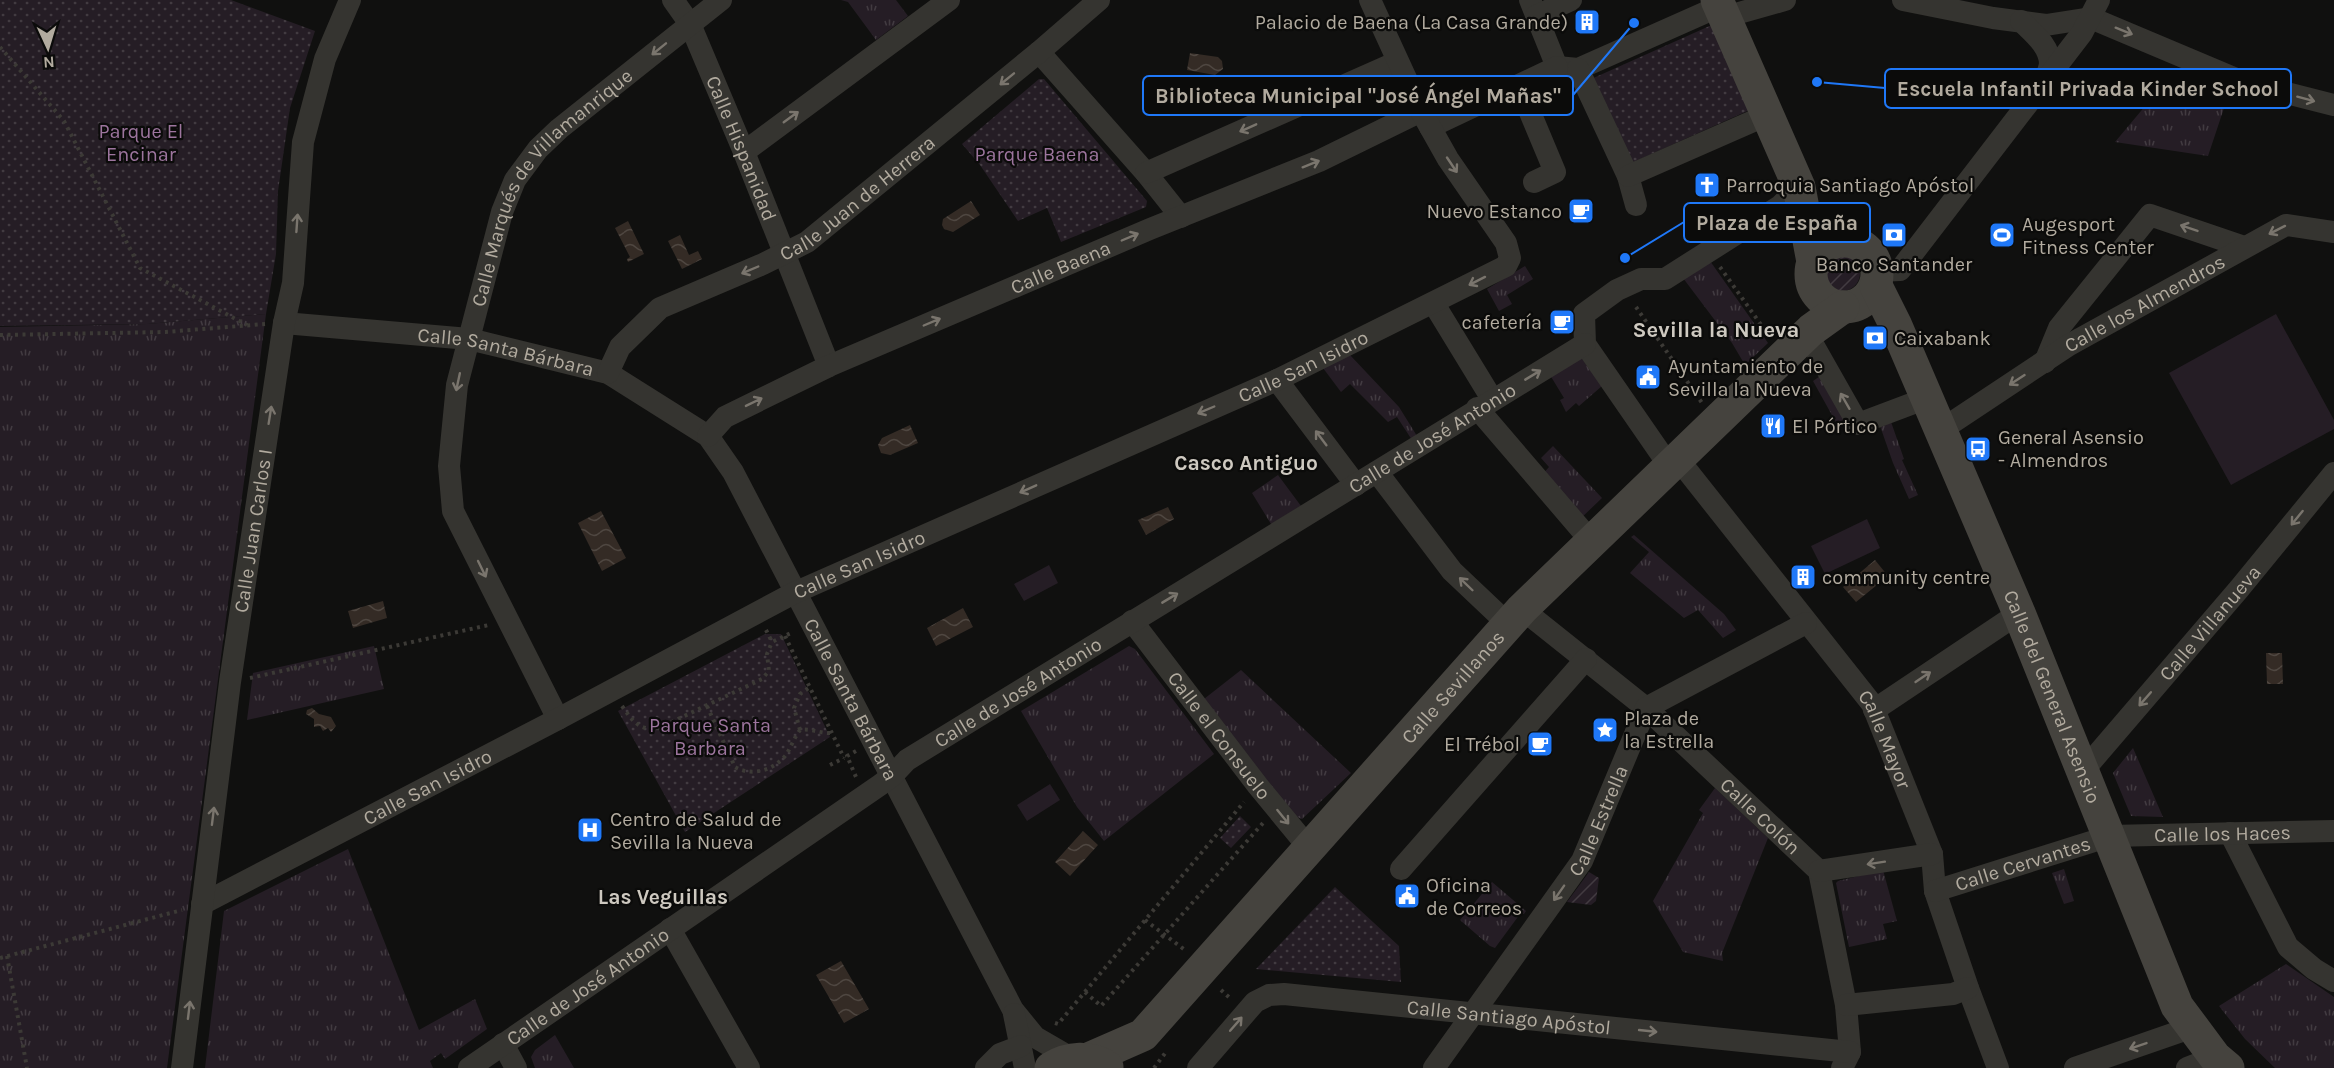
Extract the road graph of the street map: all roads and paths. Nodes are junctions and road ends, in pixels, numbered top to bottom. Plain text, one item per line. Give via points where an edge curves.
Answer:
1 (350, 0) edge
2 (673, 0) edge
3 (721, 0) edge
4 (949, 0) edge
5 (1099, 0) edge
6 (1370, 0) edge
7 (1571, 0) edge
8 (1785, 0) edge
9 (1903, 0) edge
10 (2114, 0) edge
11 (1957, 6) edge
12 (1533, 8) edge
13 (1720, 8) edge
14 (2095, 9) edge
15 (2021, 21) junction
16 (690, 24) junction
17 (0, 47) edge
18 (1040, 52) junction
19 (1397, 62) junction
20 (1567, 68) junction
21 (2043, 84) junction
22 (1519, 86) junction
23 (2334, 105) edge
24 (1767, 115) junction
25 (1425, 119) junction
26 (744, 152) junction
27 (1146, 173) junction
28 (1628, 176) junction
29 (1534, 182) dead end
30 (1798, 187) junction
31 (1636, 206) dead end
32 (1182, 217) junction
33 (2334, 232) edge
34 (1849, 240) junction
35 (2244, 247) junction
36 (784, 255) junction
37 (1714, 259) dead end
38 (1812, 270) junction
39 (1871, 295) junction
40 (1434, 304) junction
41 (1636, 307) dead end
42 (284, 323) junction
43 (247, 324) junction
44 (1807, 334) junction
45 (0, 335) edge
46 (469, 339) junction
47 (1584, 341) junction
48 (1784, 357) junction
49 (2045, 362) junction
50 (829, 366) junction
51 (608, 374) junction
52 (1277, 380) junction
53 (1928, 398) junction
54 (1485, 404) junction
55 (1716, 424) junction
56 (1941, 430) junction
57 (708, 436) junction
58 (1674, 463) junction
59 (1377, 472) junction
60 (2334, 472) edge
61 (1356, 485) junction
62 (1591, 541) junction
63 (794, 593) junction
64 (757, 613) junction
65 (2019, 614) junction
66 (1515, 617) junction
67 (507, 621) junction
68 (1132, 621) junction
69 (809, 622) junction
70 (1806, 623) junction
71 (784, 636) junction
72 (772, 642) junction
73 (1586, 659) junction
74 (230, 682) junction
75 (810, 687) junction
76 (612, 690) junction
77 (707, 706) junction
78 (1646, 708) junction
79 (1875, 710) junction
80 (558, 719) junction
81 (800, 730) junction
82 (832, 733) junction
83 (872, 743) junction
84 (845, 757) junction
85 (830, 765) dead end
86 (2083, 771) junction
87 (892, 776) junction
88 (1258, 786) junction
89 (853, 803) junction
90 (1276, 808) junction
91 (2334, 831) edge
92 (2230, 833) junction
93 (2110, 836) junction
94 (1309, 848) junction
95 (1932, 854) junction
96 (1401, 869) dead end
97 (1819, 872) junction
98 (1935, 891) junction
99 (202, 904) junction
100 (1144, 920) junction
101 (670, 929) junction
102 (1165, 934) junction
103 (7, 956) junction
104 (0, 958) edge
105 (1205, 965) junction
106 (2334, 981) edge
107 (1968, 988) junction
108 (1085, 992) junction
109 (1846, 1005) junction
110 (1013, 1010) junction
111 (1474, 1013) junction
112 (1058, 1024) dead end
113 (2193, 1027) junction
114 (1143, 1035) junction
115 (503, 1044) junction
116 (1023, 1057) edge
117 (1846, 1060) edge
118 (1080, 1064) edge
119 (2216, 1065) edge
120 (1441, 1066) edge
121 (27, 1068) edge
122 (182, 1068) edge
123 (469, 1068) edge
124 (516, 1068) edge
125 (749, 1068) edge
126 (986, 1068) edge
127 (1133, 1068) edge
128 (1198, 1068) edge
129 (1998, 1068) edge
130 (2075, 1068) edge

42 -> 1 street, Calle Juan Carlos I via 293,283 303,142 325,59
2 - 16 street, Calle Hispanidad
3 - 16 street, Calle Marqués de Villamanrique
26 -> 4 street
5 - 18 street, Calle Juan de Herrera
6 - 19 street
7 - 12 street
8 - 13 street, Calle Baena
9 - 11 street
10 - 14 street
11 - 15 street
12 - 20 street
13 - 20 street, Calle Baena
13 - 24 main road
14 - 15 street via 2046,24
14 - 21 street
14 -> 23 street via 2243,82
15 - 21 street via 2046,50 2050,64
16 - 26 street, Calle Hispanidad
16 -> 46 street, Calle Marqués de Villamanrique via 559,129 515,180 502,212
17 - 43 path via 64,121 140,268
18 - 27 street
18 -> 36 street, Calle Juan de Herrera via 807,242
19 - 25 street
19 -> 27 street
20 - 22 street, Calle Baena
20 - 28 street
21 - 39 street via 1900,270
22 - 25 street, Calle Baena
22 - 29 street via 1555,172
24 - 28 street
24 - 30 main road
32 -> 25 street, Calle Baena
25 -> 40 street, Calle San Isidro via 1506,243 1510,258 1506,266
26 - 36 street, Calle Hispanidad
27 - 32 street
28 - 31 street
30 - 34 main road
30 - 38 main road
30 - 47 street via 1780,206 1665,279 1641,279 1617,290 1584,314
50 -> 32 street, Calle Baena
33 -> 35 street, Calle los Almendros via 2286,225
34 - 38 main road via 1827,245 1819,252
34 - 39 main road via 1869,250 1875,260
35 - 49 street, Calle los Almendros
35 -> 49 street, Calle los Almendros via 2150,215 2058,328
36 - 50 street, Calle Hispanidad
36 -> 51 street, Calle Juan de Herrera via 660,309 620,347
37 - 48 path
38 - 39 main road via 1818,295 1825,301
38 - 48 main road, Calle Sevillanos
39 - 44 main road, Calle Sevillanos
39 - 53 main road, Calle del General Asensio
40 - 52 street, Calle San Isidro
40 - 54 street
41 - 55 path
42 - 43 path
42 - 46 street, Calle Santa Bárbara
74 -> 42 street, Calle Juan Carlos I
43 - 45 path via 165,332
44 - 48 main road, Calle Sevillanos
53 -> 44 street via 1858,424
46 - 51 street, Calle Santa Bárbara
46 -> 67 street, Calle Marqués de Villamanrique via 457,385 448,466 453,511
54 -> 47 street, Calle de José Antonio
47 - 58 street, Calle Mayor
48 - 55 main road, Calle Sevillanos
49 -> 56 street, Calle los Almendros
57 -> 50 street, Calle Baena via 725,417
51 - 57 street, Calle Santa Bárbara
61 -> 52 street
52 -> 63 street, Calle San Isidro
53 - 56 main road, Calle del General Asensio
54 - 59 street, Calle de José Antonio
54 - 62 street
55 - 58 main road, Calle Sevillanos
56 - 65 main road, Calle del General Asensio
57 - 63 street, Calle Santa Bárbara via 733,472
58 - 62 main road, Calle Sevillanos
58 - 70 street, Calle Mayor
59 - 61 street, Calle de José Antonio
66 -> 59 street, Calle Colón via 1452,571
60 -> 86 street, Calle Villanueva
68 -> 61 street, Calle de José Antonio
62 - 66 main road, Calle Sevillanos
63 - 64 street, Calle San Isidro
63 - 69 street, Calle Santa Bárbara
64 - 72 path
64 - 76 street, Calle San Isidro
79 -> 65 street
65 - 86 main road, Calle del General Asensio
66 - 73 street, Calle Colón
66 - 94 main road, Calle Sevillanos
67 - 74 path
67 - 80 street, Calle Marqués de Villamanrique
68 - 87 street, Calle de José Antonio via 907,760
68 - 88 street, Calle el Consuelo
69 - 71 path
69 - 83 street, Calle Santa Bárbara
70 - 78 street
70 - 79 street, Calle Mayor
71 - 72 path
71 - 75 path
72 - 77 path via 767,654 767,675
73 - 78 street, Calle Colón
73 - 96 street
99 -> 74 street, Calle Juan Carlos I
75 - 81 path via 800,694 794,708
75 - 82 path
76 - 77 path via 633,722 648,730
76 - 80 street, Calle San Isidro
77 - 81 path via 735,767 742,771 760,771 777,763
78 - 97 street, Calle Colón
78 -> 111 street, Calle Estrella via 1582,861
79 - 95 street, Calle Mayor
80 - 99 street, Calle San Isidro
81 - 82 path
82 - 84 path
83 - 84 path
83 - 87 street, Calle Santa Bárbara
84 - 85 path
84 - 89 path via 857,777 843,786
86 - 93 main road, Calle del General Asensio
87 - 89 street, Calle de José Antonio
87 - 110 street, Calle Santa Bárbara
88 - 90 street, Calle el Consuelo
88 - 100 path
89 - 101 street, Calle de José Antonio
90 -> 94 street, Calle el Consuelo
90 - 102 path
91 - 92 street, Calle los Haces
92 - 93 street, Calle los Haces
92 - 106 street via 2288,946
93 - 98 street, Calle Cervantes
93 - 113 main road, Calle del General Asensio via 2177,1006
94 - 105 main road, Calle Sevillanos
95 -> 97 street, Calle Cervantes
95 - 98 street, Calle Mayor
97 - 109 street, Calle Colón
98 - 107 street, Calle Mayor
99 - 103 path
122 -> 99 street, Calle Juan Carlos I
100 - 102 path
100 - 108 path
101 - 115 street, Calle de José Antonio
101 - 125 street
102 - 105 path
102 - 108 path via 1101,1006
103 - 104 path
103 - 121 path
105 - 114 main road, Calle Sevillanos
107 - 109 street
107 - 129 street, Calle Mayor
108 - 112 path
109 - 117 street, Calle Colón
110 - 116 street, Calle Santa Bárbara
110 - 118 street, Calle Santa Bárbara via 1035,1037
111 -> 117 street, Calle Santiago Apóstol
111 - 120 street, Calle Estrella
128 -> 111 street, Calle Santiago Apóstol via 1255,1002 1269,995
113 - 119 main road, Calle del General Asensio
113 -> 130 street
114 - 118 main road, Calle Sevillanos
114 - 127 main road, Calle Sevillanos
115 - 123 street, Calle de José Antonio
115 - 124 street
116 - 126 street via 1000,1054

